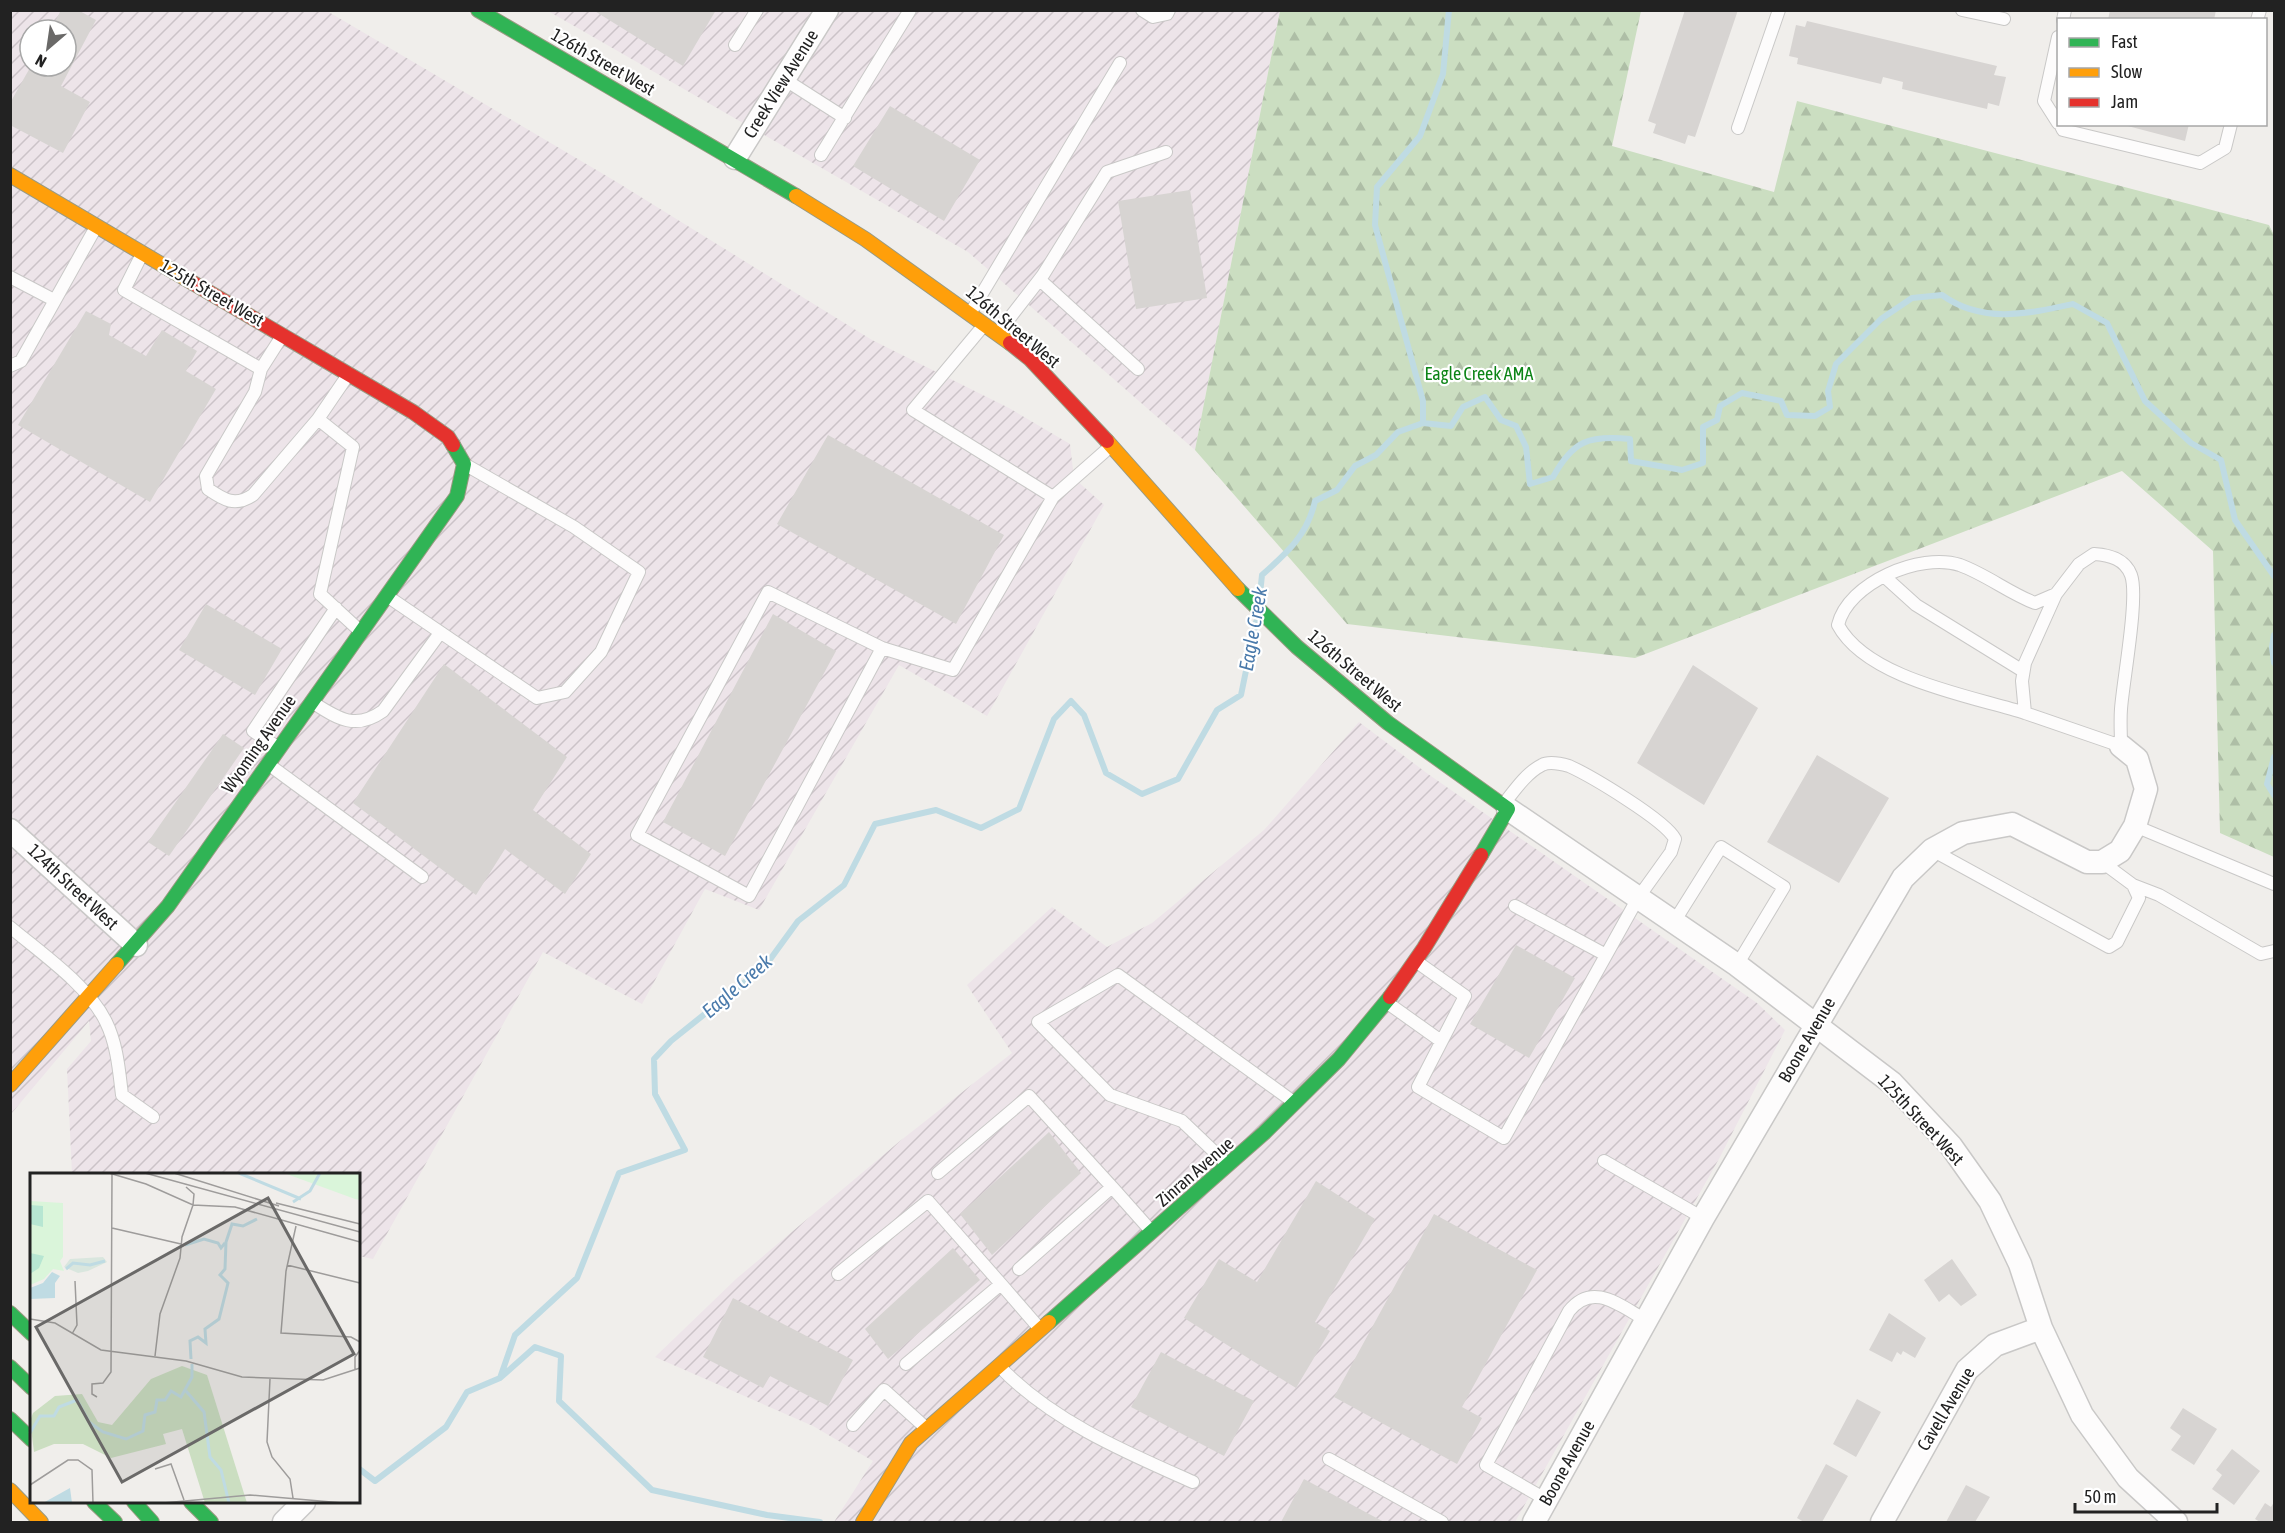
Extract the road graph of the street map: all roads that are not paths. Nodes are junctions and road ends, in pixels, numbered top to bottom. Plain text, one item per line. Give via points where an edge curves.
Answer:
1 (478, 10) edge
2 (757, 10) edge
3 (827, 10) edge
4 (910, 10) edge
5 (1142, 10) edge
6 (1169, 10) edge
7 (1779, 10) edge
8 (1962, 10) edge
9 (497, 15) edge
10 (2004, 19) dead end
11 (2057, 42) edge
12 (735, 45) dead end
13 (1120, 63) dead end
14 (784, 79) junction
15 (845, 118) junction
16 (2057, 121) edge
17 (2060, 126) edge
18 (2230, 126) edge
19 (1737, 128) dead end
20 (1166, 152) dead end
21 (821, 155) dead end
22 (735, 158) junction
23 (10, 175) edge
24 (96, 226) junction
25 (143, 253) junction
26 (10, 277) edge
27 (1040, 280) junction
28 (54, 300) junction
29 (970, 313) junction
30 (985, 324) junction
31 (997, 334) junction
32 (282, 335) junction
33 (10, 366) edge
34 (261, 369) junction
35 (1138, 369) dead end
36 (349, 374) junction
37 (318, 419) junction
38 (1112, 446) junction
39 (464, 464) junction
40 (1053, 496) junction
41 (1885, 577) junction
42 (2056, 594) junction
43 (386, 595) junction
44 (336, 609) junction
45 (360, 631) junction
46 (440, 633) junction
47 (882, 648) junction
48 (2023, 671) junction
49 (311, 702) junction
50 (2025, 713) junction
51 (2121, 746) junction
52 (279, 748) junction
53 (268, 763) junction
54 (1505, 807) junction
55 (2135, 826) junction
56 (10, 830) edge
57 (1932, 850) junction
58 (2102, 862) junction
59 (422, 877) dead end
60 (2274, 884) edge
61 (2133, 885) junction
62 (1638, 898) junction
63 (1515, 906) dead end
64 (1674, 922) junction
65 (10, 927) edge
66 (136, 945) junction
67 (2274, 951) edge
68 (1606, 955) junction
69 (1414, 960) junction
70 (1737, 965) junction
71 (90, 996) junction
72 (1385, 1001) junction
73 (1815, 1026) junction
74 (1441, 1041) junction
75 (10, 1085) edge
76 (1296, 1104) junction
77 (153, 1117) dead end
78 (1604, 1161) dead end
79 (1228, 1166) junction
80 (939, 1173) dead end
81 (1112, 1186) junction
82 (1703, 1218) junction
83 (1152, 1233) junction
84 (1019, 1269) dead end
85 (838, 1274) dead end
86 (1000, 1284) junction
87 (10, 1313) edge
88 (1646, 1320) junction
89 (2041, 1328) junction
90 (1041, 1330) junction
91 (30, 1332) edge
92 (906, 1364) dead end
93 (999, 1366) junction
94 (10, 1367) edge
95 (30, 1386) edge
96 (10, 1419) edge
97 (853, 1425) dead end
98 (927, 1429) junction
99 (30, 1438) edge
100 (1329, 1459) dead end
101 (1192, 1482) dead end
102 (10, 1490) edge
103 (1547, 1500) junction
104 (95, 1503) edge
105 (135, 1503) edge
106 (192, 1503) edge
107 (303, 1503) edge
108 (41, 1522) edge
109 (116, 1522) edge
110 (152, 1522) edge
111 (211, 1522) edge
112 (284, 1522) edge
113 (863, 1522) edge
114 (1442, 1522) edge
115 (1534, 1522) edge
116 (1882, 1522) edge
117 (2176, 1522) edge

1 - 9 main road, 126th Street West
2 - 12 lane
3 - 14 street, Creek View Avenue
4 - 15 lane
5 - 6 lane via 1154,17
7 - 19 lane
8 - 10 lane
9 - 22 main road, 126th Street West
11 - 16 lane via 2044,101
13 - 29 lane
14 - 15 lane
14 - 22 street, Creek View Avenue
15 - 21 lane
17 - 18 lane via 2063,130 2200,163 2225,148
20 - 27 lane via 1107,172
22 - 29 main road, 126th Street West via 865,239
23 - 24 main road, 125th Street West
24 - 25 main road, 125th Street West
24 - 28 lane
25 - 32 main road, 125th Street West
25 - 34 lane via 124,290
26 - 28 lane
27 - 31 lane
27 - 35 lane
28 - 33 lane via 21,361
29 - 30 main road, 126th Street West
30 - 31 main road, 126th Street West
30 - 40 lane via 913,410
31 - 38 main road, 126th Street West via 1030,359
32 - 34 lane
32 - 36 main road, 125th Street West
34 - 37 lane via 255,392 206,476 208,489 231,503 243,502
36 - 37 lane
36 - 39 main road, 125th Street West via 448,437
37 - 44 lane via 353,447 320,594
38 - 40 lane
38 - 54 main road, 126th Street West via 1230,581 1297,647 1388,723
39 - 43 main road, Wyoming Avenue via 458,496
39 - 46 lane via 574,527 639,572 601,652 565,692 537,698
40 - 47 lane via 953,670
41 - 42 lane via 1932,561 1958,565 1993,579 2035,603
41 - 48 lane via 1916,605
41 - 50 lane via 1855,595 1842,610 1838,625 1856,648 1895,671 1947,693
42 - 48 lane
42 - 51 lane via 2079,564 2094,554 2121,560 2132,576
43 - 45 main road, Wyoming Avenue
43 - 46 lane
44 - 45 lane
44 - 52 lane via 253,731
45 - 49 main road, Wyoming Avenue
46 - 49 lane via 382,711 371,719 339,719
47 - 47 lane via 749,896 637,835 768,592
48 - 50 lane
49 - 52 main road, Wyoming Avenue
50 - 51 lane
51 - 55 street via 2137,759 2146,789
52 - 53 main road, Wyoming Avenue
53 - 59 lane
53 - 66 main road, Wyoming Avenue via 168,906
54 - 62 street, 125th Street West
54 - 62 lane via 1520,783 1543,764 1553,763 1569,766 1670,829 1675,839 1664,864
54 - 69 main road, Zinran Avenue
55 - 58 street via 2120,851
55 - 60 lane
56 - 66 street, 124th Street West
57 - 58 street, Boone Avenue via 1963,833 2012,824 2087,862
57 - 61 lane via 2109,947 2117,942 2139,898
57 - 73 street, Boone Avenue via 1904,878
58 - 61 lane
61 - 67 lane via 2159,895 2260,954
62 - 64 street, 125th Street West
62 - 68 lane
63 - 68 lane
64 - 70 street, 125th Street West
64 - 70 lane via 1721,847 1784,887
65 - 71 lane
66 - 71 main road, Wyoming Avenue
68 - 74 lane via 1504,1138 1418,1086
69 - 72 main road, Zinran Avenue
69 - 74 lane via 1465,996
70 - 73 street, 125th Street West
71 - 75 main road, Wyoming Avenue
71 - 77 lane via 106,1022 118,1060 122,1095
72 - 74 lane
72 - 76 main road, Zinran Avenue via 1367,1027
73 - 82 street, Boone Avenue
73 - 89 street, 125th Street West via 1892,1083 1951,1146 1990,1201 2020,1264
76 - 79 main road, Zinran Avenue
76 - 79 lane via 1118,975 1038,1022 1110,1095 1182,1121
78 - 82 lane
79 - 83 main road, Zinran Avenue
80 - 81 lane via 1029,1096
81 - 83 lane
81 - 84 lane
82 - 88 street, Boone Avenue
83 - 90 main road, Zinran Avenue
85 - 86 lane via 928,1201
86 - 90 lane
86 - 92 lane
87 - 91 main road
88 - 103 street, Boone Avenue
88 - 103 lane via 1594,1296 1576,1303 1565,1318 1486,1465
89 - 116 street, Cavell Avenue via 1995,1345 1967,1370
89 - 117 street, 125th Street West via 2082,1414 2128,1478
90 - 93 main road, Zinran Avenue
93 - 98 main road, Zinran Avenue
93 - 101 lane via 1023,1391 1106,1442
94 - 95 main road
96 - 99 main road
97 - 98 lane via 884,1390
98 - 113 main road, Zinran Avenue via 911,1443
100 - 114 lane
102 - 108 main road
103 - 115 street, Boone Avenue
104 - 109 main road
105 - 110 main road
106 - 111 main road
107 - 112 street

